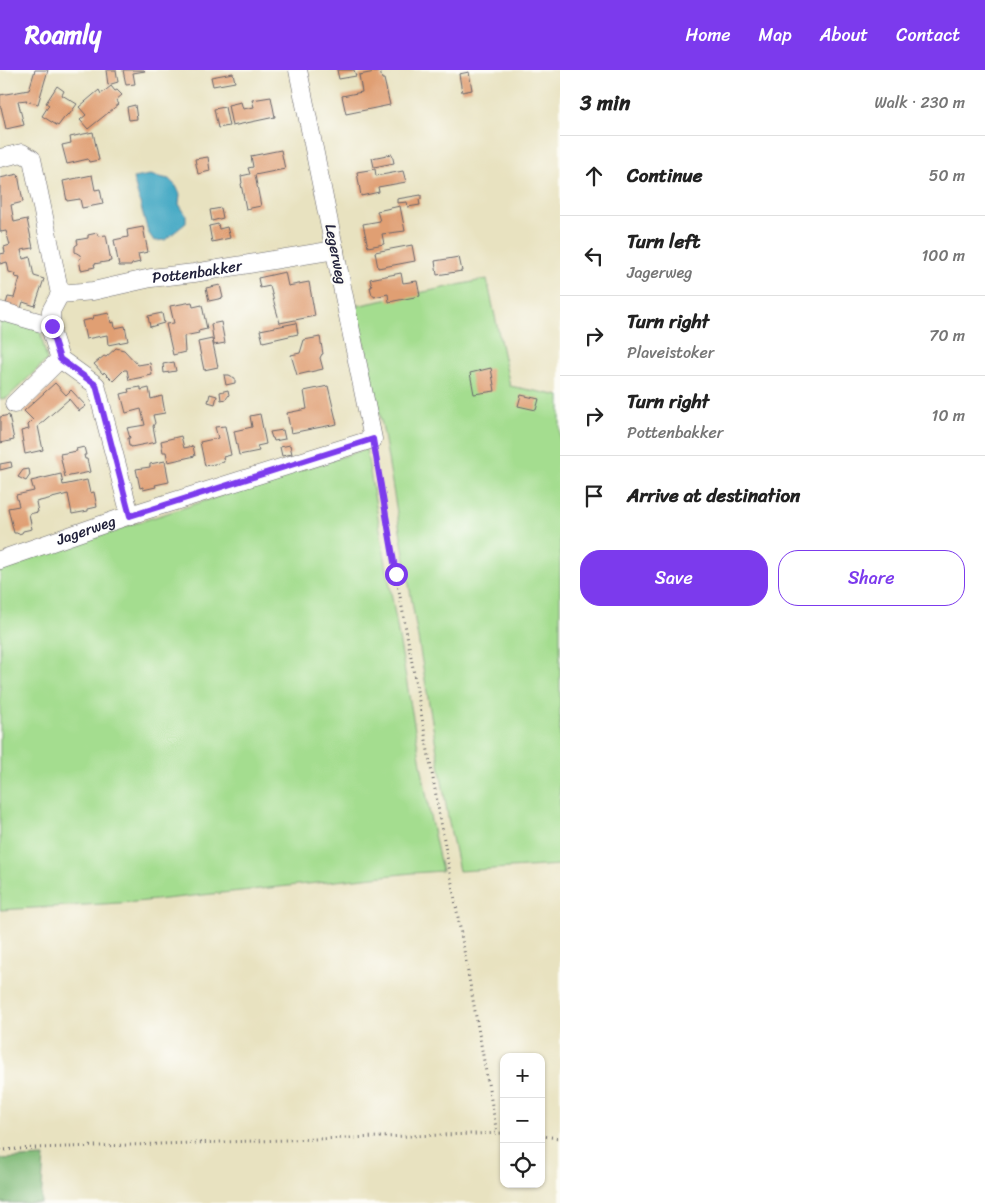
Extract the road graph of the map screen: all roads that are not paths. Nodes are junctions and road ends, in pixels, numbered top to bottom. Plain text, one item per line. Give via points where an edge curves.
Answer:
1 (298, 70) edge
2 (0, 158) edge
3 (335, 250) junction
4 (60, 294) junction
5 (0, 311) edge
6 (52, 326) junction
7 (60, 359) junction
8 (14, 404) dead end
9 (373, 439) joint
10 (130, 516) junction
11 (0, 560) edge

1 - 3 street, Legerweg
2 - 4 street via 22,153 32,159
3 - 4 street, Pottenbakker
3 - 9 street, Legerweg
4 - 6 street via 51,311
5 - 6 street
6 - 7 street
7 - 8 street
7 - 10 street via 96,385
9 - 10 street, Jagerweg
10 - 11 street, Jagerweg

